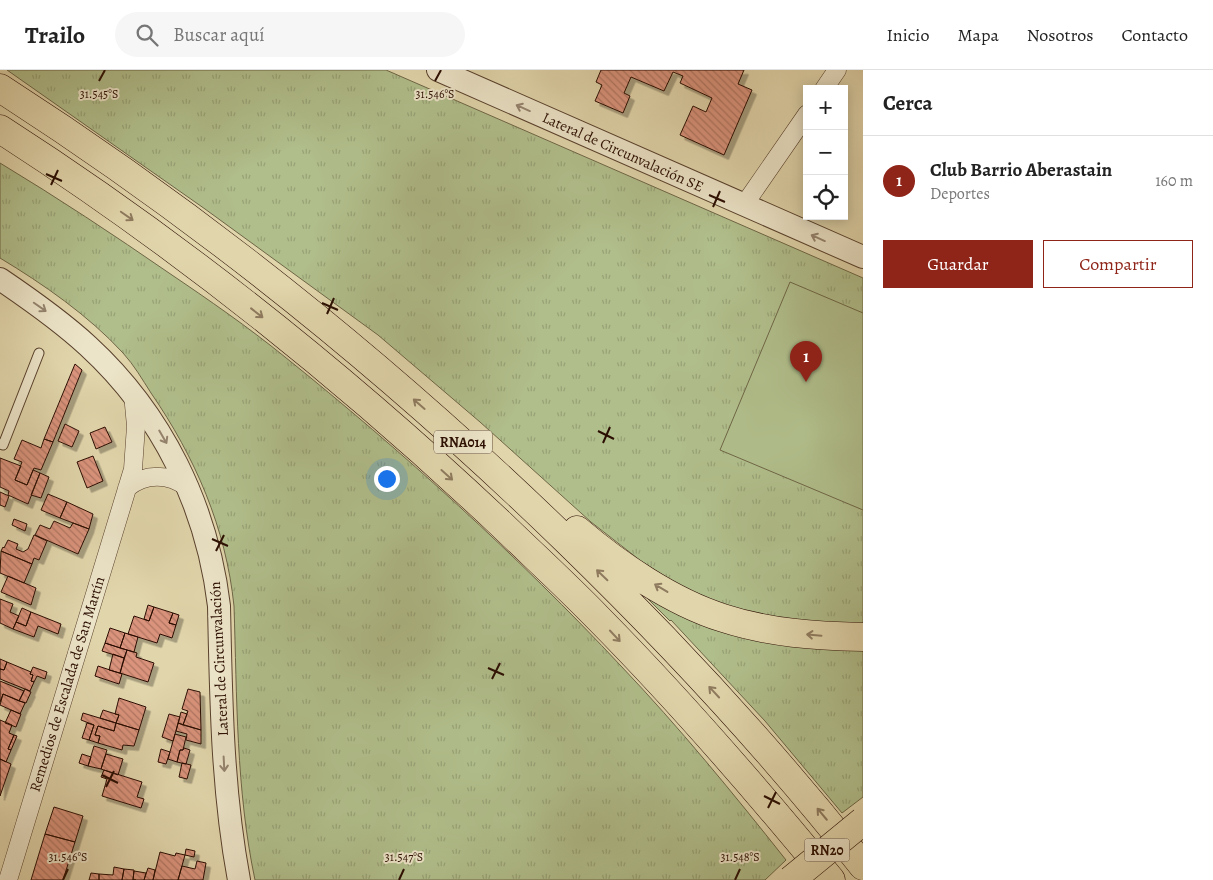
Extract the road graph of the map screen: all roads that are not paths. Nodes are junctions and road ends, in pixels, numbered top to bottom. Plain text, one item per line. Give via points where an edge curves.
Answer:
1 (438, 70) edge
2 (837, 70) edge
3 (827, 85) edge
4 (0, 86) edge
5 (803, 120) edge
6 (0, 128) edge
7 (0, 141) edge
8 (100, 197) junction
9 (744, 205) junction
10 (863, 257) edge
11 (0, 280) edge
12 (39, 353) dead end
13 (133, 393) junction
14 (440, 421) junction
15 (0, 444) edge
16 (127, 488) junction
17 (188, 488) junction
18 (863, 637) edge
19 (727, 757) junction
20 (863, 821) edge
21 (863, 866) edge
22 (8, 880) edge
23 (238, 880) edge
24 (791, 880) edge
25 (818, 880) edge
26 (831, 880) edge

9 -> 1 street, Lateral de Circunvalación SE
2 - 3 street
14 -> 4 highway, RNA014 via 272,282 140,182
5 - 9 street
6 - 8 highway, RNA014
7 - 8 highway
8 -> 19 highway, RNA014 via 277,329 412,442 598,618
10 -> 9 street, Lateral de Circunvalación SE
11 -> 13 street, Lateral de Circunvalación via 69,329
12 - 15 lane
13 - 16 street, Remedios de Escalada de San Martín via 135,444
13 -> 17 street, Lateral de Circunvalación via 162,436
18 -> 14 highway via 814,635 754,626 722,618 681,600 588,539 526,486
21 -> 14 highway, RNA014 via 791,778 674,649 568,542
16 - 17 street via 140,480 157,476 175,479
16 - 22 street, Remedios de Escalada de San Martín
17 -> 23 street, Lateral de Circunvalación via 207,542 217,590 225,784
19 - 25 highway
19 - 26 highway, RNA014
20 - 24 highway, RN20, bridge

